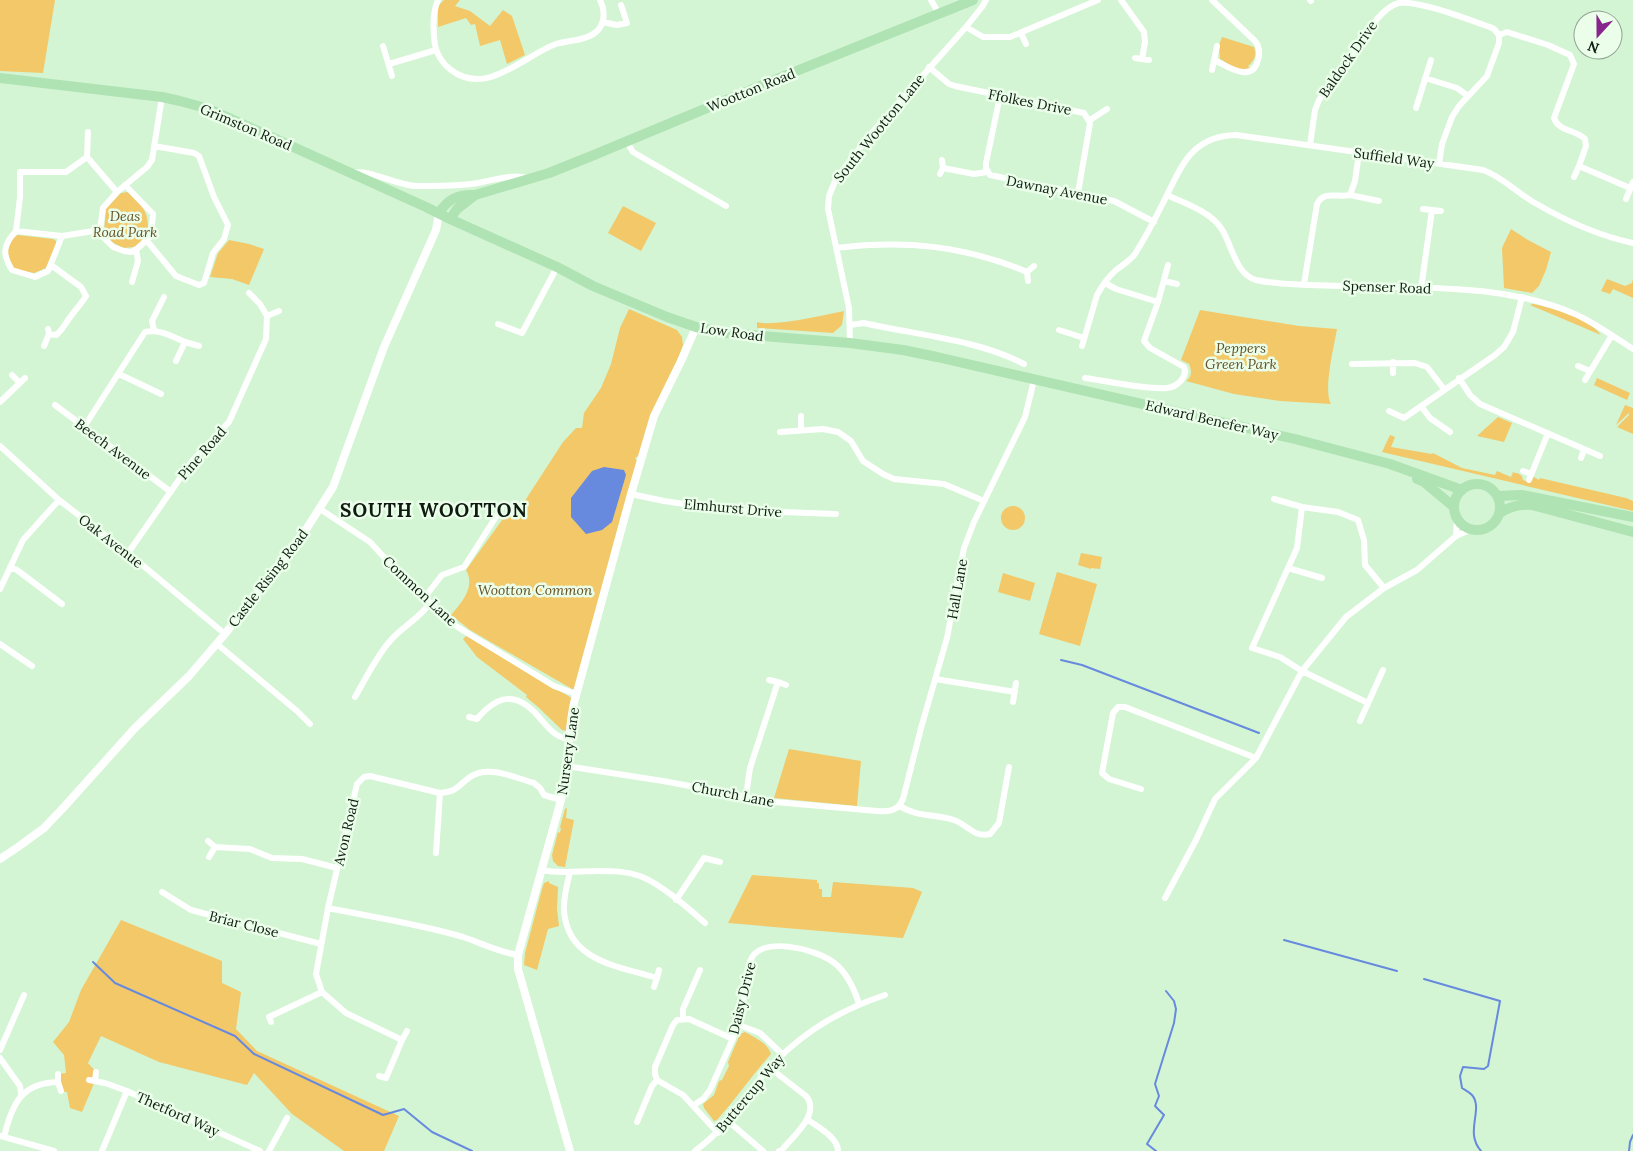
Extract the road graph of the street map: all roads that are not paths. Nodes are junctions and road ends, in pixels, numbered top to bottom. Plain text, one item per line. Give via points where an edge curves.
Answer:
1 (438, 0) edge
2 (600, 0) edge
3 (931, 0) edge
4 (986, 0) edge
5 (1098, 0) edge
6 (1121, 0) edge
7 (1212, 0) edge
8 (972, 1) edge
9 (1398, 1) edge
10 (621, 4) dead end
11 (938, 14) junction
12 (973, 18) junction
13 (603, 22) junction
14 (966, 27) junction
15 (1021, 33) junction
16 (1499, 35) junction
17 (1026, 44) dead end
18 (383, 46) dead end
19 (1217, 46) dead end
20 (436, 50) junction
21 (1149, 60) dead end
22 (1214, 60) junction
23 (1431, 60) dead end
24 (389, 64) junction
25 (929, 67) junction
26 (1212, 70) dead end
27 (392, 76) dead end
28 (0, 78) edge
29 (1426, 78) junction
30 (1000, 96) junction
31 (1468, 96) junction
32 (162, 97) junction
33 (1416, 108) dead end
34 (1107, 109) dead end
35 (1090, 120) junction
36 (88, 132) dead end
37 (626, 141) junction
38 (1310, 145) junction
39 (154, 146) junction
40 (1359, 153) junction
41 (87, 157) junction
42 (942, 160) dead end
43 (1439, 164) junction
44 (1579, 166) junction
45 (987, 172) junction
46 (350, 173) junction
47 (1574, 177) dead end
48 (528, 179) junction
49 (125, 185) junction
50 (1632, 185) edge
51 (117, 192) junction
52 (1078, 193) junction
53 (475, 194) junction
54 (1167, 195) junction
55 (1350, 195) junction
56 (1626, 199) dead end
57 (1379, 201) dead end
58 (726, 206) dead end
59 (1423, 209) dead end
60 (1432, 210) junction
61 (1441, 211) dead end
62 (439, 213) junction
63 (450, 219) junction
64 (1154, 222) junction
65 (100, 230) junction
66 (436, 230) junction
67 (16, 231) junction
68 (62, 236) junction
69 (147, 241) junction
70 (1633, 243) edge
71 (836, 248) junction
72 (136, 250) junction
73 (51, 265) junction
74 (1168, 265) dead end
75 (1034, 266) dead end
76 (557, 267) junction
77 (1027, 272) junction
78 (1028, 281) dead end
79 (1164, 281) junction
80 (132, 282) dead end
81 (1105, 282) junction
82 (1177, 284) dead end
83 (1304, 284) junction
84 (1421, 289) junction
85 (249, 292) dead end
86 (164, 297) dead end
87 (1522, 297) junction
88 (1158, 302) junction
89 (279, 311) dead end
90 (267, 316) junction
91 (498, 324) dead end
92 (850, 324) junction
93 (696, 328) junction
94 (154, 330) junction
95 (1058, 330) dead end
96 (1612, 335) junction
97 (1084, 338) junction
98 (185, 342) junction
99 (850, 343) junction
100 (44, 346) dead end
101 (199, 346) dead end
102 (1082, 346) dead end
103 (1633, 349) edge
104 (176, 361) dead end
105 (1393, 362) junction
106 (1019, 363) dead end
107 (1352, 364) dead end
108 (1578, 366) dead end
109 (1590, 371) junction
110 (1393, 373) dead end
111 (119, 374) junction
112 (12, 375) dead end
113 (1085, 378) dead end
114 (1460, 378) junction
115 (1034, 380) junction
116 (1585, 380) dead end
117 (1444, 389) junction
118 (161, 394) dead end
119 (0, 402) edge
120 (55, 405) dead end
121 (1421, 406) junction
122 (1389, 411) dead end
123 (801, 416) dead end
124 (1404, 418) junction
125 (1396, 423) dead end
126 (84, 427) junction
127 (801, 430) junction
128 (780, 432) dead end
129 (1450, 432) dead end
130 (1548, 434) junction
131 (0, 446) edge
132 (1584, 450) junction
133 (1600, 456) dead end
134 (1581, 458) dead end
135 (1390, 464) junction
136 (1523, 470) dead end
137 (1462, 490) junction
138 (171, 492) junction
139 (631, 494) junction
140 (1498, 496) junction
141 (1274, 499) dead end
142 (59, 500) junction
143 (984, 501) junction
144 (1302, 507) junction
145 (1454, 507) junction
146 (320, 509) junction
147 (501, 510) dead end
148 (1500, 513) junction
149 (836, 514) dead end
150 (1633, 517) edge
151 (1457, 518) junction
152 (1472, 529) junction
153 (1633, 532) edge
154 (1456, 536) junction
155 (128, 554) junction
156 (10, 567) junction
157 (1288, 568) junction
158 (1322, 578) dead end
159 (1384, 588) junction
160 (0, 590) edge
161 (424, 598) junction
162 (430, 603) junction
163 (62, 604) dead end
164 (225, 634) junction
165 (0, 644) edge
166 (217, 644) junction
167 (32, 666) dead end
168 (1384, 670) dead end
169 (1302, 671) junction
170 (935, 679) junction
171 (769, 680) dead end
172 (778, 682) junction
173 (1016, 683) dead end
174 (786, 685) dead end
175 (1014, 692) junction
176 (576, 694) junction
177 (355, 697) dead end
178 (1013, 702) dead end
179 (1368, 703) junction
180 (469, 717) dead end
181 (1360, 720) dead end
182 (310, 724) dead end
183 (568, 738) junction
184 (1256, 758) junction
185 (566, 766) junction
186 (1009, 767) dead end
187 (1141, 789) dead end
188 (440, 793) junction
189 (746, 796) junction
190 (562, 800) junction
191 (900, 806) junction
192 (208, 842) dead end
193 (215, 847) junction
194 (435, 853) dead end
195 (209, 856) dead end
196 (0, 859) edge
197 (720, 862) dead end
198 (338, 868) junction
199 (541, 870) junction
200 (570, 872) junction
201 (162, 892) dead end
202 (170, 898) junction
203 (1165, 898) dead end
204 (676, 900) junction
205 (165, 905) dead end
206 (328, 908) junction
207 (705, 923) dead end
208 (321, 944) junction
209 (518, 955) junction
210 (659, 970) dead end
211 (700, 970) dead end
212 (656, 978) junction
213 (654, 987) dead end
214 (322, 992) junction
215 (24, 995) dead end
216 (885, 995) dead end
217 (21, 1004) junction
218 (860, 1004) junction
219 (29, 1007) dead end
220 (683, 1018) junction
221 (271, 1022) dead end
222 (739, 1025) junction
223 (407, 1031) dead end
224 (733, 1038) junction
225 (402, 1040) junction
226 (0, 1050) edge
227 (782, 1054) junction
228 (0, 1058) edge
229 (770, 1068) junction
230 (96, 1072) dead end
231 (58, 1074) dead end
232 (379, 1076) dead end
233 (657, 1080) junction
234 (58, 1082) junction
235 (61, 1091) dead end
236 (127, 1091) junction
237 (21, 1094) junction
238 (694, 1105) junction
239 (287, 1118) dead end
240 (807, 1119) junction
241 (277, 1121) dead end
242 (728, 1121) junction
243 (637, 1122) dead end
244 (284, 1125) junction
245 (718, 1133) junction
246 (2, 1137) edge
247 (54, 1151) edge
248 (102, 1151) edge
249 (260, 1151) edge
250 (269, 1151) edge
251 (570, 1151) edge
252 (695, 1151) edge
253 (763, 1151) edge
254 (778, 1151) edge
255 (838, 1151) edge

1 - 20 street via 434,17
2 - 13 street
3 - 11 street
4 - 12 street, South Wootton Lane
5 - 15 street
6 - 21 street via 1144,32 1145,42 1138,58
7 - 22 street via 1255,41 1259,50 1257,64 1250,71 1235,72
8 - 11 main road, Wootton Road
8 - 12 street
9 - 16 street, Baldock Drive via 1416,2 1494,28
9 - 38 street, Baldock Drive via 1384,10 1319,100
10 - 13 street via 628,26
11 - 37 main road, Wootton Road
12 - 14 street, South Wootton Lane
13 - 20 street via 592,34 557,44 487,79 470,79 453,72
14 - 15 street via 977,35 994,38
14 - 25 street, South Wootton Lane
15 - 17 street
16 - 31 street via 1487,76
16 - 44 street, Baldock Drive via 1507,32 1548,45 1573,59 1554,118 1556,124 1585,139
18 - 24 street
19 - 22 street
20 - 24 street
22 - 26 street
23 - 29 street
24 - 27 street
25 - 30 street, Ffolkes Drive via 949,84
25 - 71 street, South Wootton Lane via 869,136 832,186 828,209
28 - 32 main road, Grimston Road
29 - 31 street via 1457,88
29 - 33 street
30 - 35 street, Ffolkes Drive via 1080,112
30 - 45 street, Dawnay Avenue
31 - 43 street via 1448,126
32 - 39 street
32 - 46 main road, Grimston Road via 222,114
34 - 35 street
35 - 52 street, Ffolkes Drive
36 - 41 street
37 - 48 main road, Wootton Road
37 - 58 street via 633,152
38 - 40 street, Suffield Way
38 - 54 street, Suffield Way via 1236,135 1214,138 1188,156
39 - 49 street via 152,160 147,167
39 - 69 street via 199,156 226,219 227,231 213,253 204,283 198,285 176,276
40 - 43 street, Suffield Way
40 - 55 street
41 - 51 street
41 - 67 street via 66,172 20,172
42 - 45 street, Dawnay Avenue via 941,171
43 - 70 street, Suffield Way via 1491,173 1534,203 1571,222
44 - 47 street, Baldock Drive
44 - 50 street
45 - 52 street, Dawnay Avenue via 994,177
46 - 48 street, Wootton Road via 359,171 414,186 470,184 517,175
46 - 62 main road, Grimston Road
48 - 53 main road, Wootton Road
49 - 51 street
49 - 69 street via 153,214 151,236
50 - 56 street
51 - 65 street via 103,208
52 - 64 street, Dawnay Avenue via 1114,201
53 - 62 main road, Wootton Road via 453,198
53 - 63 main road, Wootton Road
54 - 64 street, Suffield Way
54 - 83 street, Spenser Road via 1211,216 1222,229 1245,273 1254,279
55 - 57 street
55 - 83 street via 1327,194 1320,198
59 - 60 street
60 - 61 street
60 - 84 street
62 - 63 main road, Grimston Road
62 - 66 street, Castle Rising Road
63 - 66 street, Castle Rising Road
63 - 76 main road, Low Road
64 - 81 street, Suffield Way via 1130,261
65 - 68 street
65 - 72 street via 113,247 124,251
66 - 146 street, Castle Rising Road via 384,347 333,486
67 - 68 street
67 - 73 street via 5,246 5,259 12,270 35,277 48,271
68 - 73 street
69 - 72 street
71 - 77 street via 888,244 937,246 984,256
71 - 92 street, South Wootton Lane
72 - 80 street via 138,261
73 - 100 street via 81,287 86,296 61,332 56,335 49,331
74 - 79 street
75 - 77 street
76 - 91 street via 522,333
76 - 93 main road, Low Road via 593,286
77 - 78 street
79 - 82 street
79 - 88 street
81 - 88 street via 1116,289
81 - 97 street
83 - 84 street, Spenser Road
84 - 87 street, Spenser Road via 1486,291
85 - 90 street
86 - 94 street via 152,321
87 - 96 street, Spenser Road via 1575,314
87 - 114 street via 1513,332 1504,347
88 - 113 street via 1144,341 1147,346 1184,367 1186,372 1182,380 1167,388
89 - 90 street
90 - 138 street, Pine Road via 266,339 230,422 192,461
92 - 99 street, South Wootton Lane
92 - 106 street via 864,323 905,336 965,345
93 - 99 main road, Low Road
93 - 139 street, Nursery Lane via 654,416
94 - 98 street
94 - 111 street via 145,332
95 - 97 street
96 - 103 street, Spenser Road
96 - 109 street
97 - 102 street
98 - 101 street
98 - 104 street
99 - 115 main road, Low Road via 903,350
105 - 107 street
105 - 110 street
105 - 117 street via 1422,364
108 - 109 street
109 - 116 street
111 - 118 street
111 - 126 street
112 - 119 street via 23,380
114 - 117 street
114 - 130 street via 1480,404
115 - 135 main road, Edward Benefer Way
115 - 143 street, Hall Lane via 1025,417
117 - 121 street
120 - 126 street, Beech Avenue
121 - 124 street
121 - 129 street via 1430,418
122 - 124 street
123 - 127 street
124 - 125 street
126 - 138 street, Beech Avenue
127 - 128 street
127 - 143 street via 838,432 850,441 868,466 888,476 947,485
130 - 132 street
130 - 136 street via 1530,477
131 - 142 street, Oak Avenue
132 - 133 street
132 - 134 street
135 - 137 main road, Edward Benefer Way
135 - 145 main road, Edward Benefer Way via 1424,482
137 - 140 main road via 1481,484 1494,490
137 - 145 main road
138 - 155 street, Pine Road
139 - 149 street, Elmhurst Drive via 725,510
139 - 176 street, Nursery Lane
140 - 148 main road
140 - 150 main road via 1522,495
141 - 144 street
142 - 155 street, Oak Avenue
142 - 156 street via 23,540
143 - 170 street, Hall Lane via 964,548 950,624
144 - 157 street via 1297,548
144 - 159 street via 1338,512 1358,520 1364,540 1365,566
145 - 151 main road
146 - 161 street, Common Lane via 370,542
146 - 164 street, Castle Rising Road
147 - 161 street via 464,567 442,575
148 - 152 main road via 1490,526
148 - 153 main road via 1511,506 1532,504
151 - 152 main road
151 - 154 street
152 - 154 street
154 - 159 street via 1417,570
155 - 164 street, Oak Avenue
156 - 160 street
156 - 163 street
157 - 158 street
157 - 169 street via 1250,647 1280,656
159 - 169 street via 1346,618
161 - 162 street, Common Lane
162 - 176 street, Common Lane via 468,634 554,686
162 - 177 street via 383,648
164 - 166 street, Castle Rising Road
165 - 167 street
166 - 182 street
166 - 196 street, Castle Rising Road via 55,817
168 - 179 street
169 - 179 street
169 - 184 street
170 - 175 street
170 - 191 street, Hall Lane
171 - 172 street
172 - 174 street
172 - 189 street via 750,768
173 - 175 street
175 - 178 street
176 - 183 street, Nursery Lane
179 - 181 street
180 - 183 street via 477,719 486,708 500,700 513,699 521,701 556,735
183 - 185 street, Nursery Lane
184 - 187 street via 1118,707 1113,713 1102,773 1109,779
184 - 203 street via 1215,799
185 - 189 street, Church Lane
185 - 190 street, Nursery Lane
186 - 191 street via 999,823 990,834 979,835 957,822 913,813
188 - 190 street via 452,792 470,777 486,771 534,783 544,795
188 - 194 street
188 - 198 street, Avon Road via 364,777 356,789
189 - 191 street, Church Lane via 775,802 888,812
190 - 199 street, Nursery Lane
192 - 193 street
193 - 195 street
193 - 198 street via 250,850 272,858 302,859
197 - 204 street via 705,855
198 - 206 street, Avon Road
199 - 200 street
199 - 209 street, Nursery Lane
200 - 204 street via 628,873 642,877
200 - 212 street via 564,909 567,928 574,942 597,959
201 - 202 street, Briar Close
202 - 205 street
202 - 208 street, Briar Close via 203,914
204 - 207 street
206 - 208 street, Avon Road
206 - 209 street via 443,932
208 - 214 street, Avon Road via 316,974
209 - 251 street, Nursery Lane via 518,969
210 - 212 street
211 - 220 street via 683,1009
212 - 213 street
214 - 221 street via 269,1017
214 - 225 street via 346,1013
215 - 217 street
216 - 218 street, Buttercup Way
217 - 219 street
217 - 226 street
218 - 222 street, Daisy Drive via 845,974 833,962 802,948 766,947 752,956
218 - 227 street, Buttercup Way via 818,1027
220 - 224 street
220 - 233 street via 673,1024 655,1067
222 - 224 street, Daisy Drive
222 - 227 street via 760,1033
223 - 225 street
224 - 238 street, Daisy Drive via 710,1090
225 - 232 street via 386,1078
227 - 229 street, Buttercup Way
228 - 237 street via 20,1086
229 - 240 street via 809,1100 812,1108
229 - 242 street, Buttercup Way
230 - 236 street, Thetford Way via 92,1080
231 - 234 street
233 - 238 street
233 - 243 street
234 - 235 street
234 - 237 street via 42,1082
236 - 248 street
236 - 249 street, Thetford Way
237 - 246 street
238 - 245 street
239 - 244 street
240 - 254 street
240 - 255 street via 834,1140
241 - 244 street
242 - 245 street, Buttercup Way
242 - 253 street
244 - 250 street
245 - 252 street, Buttercup Way
246 - 247 street

